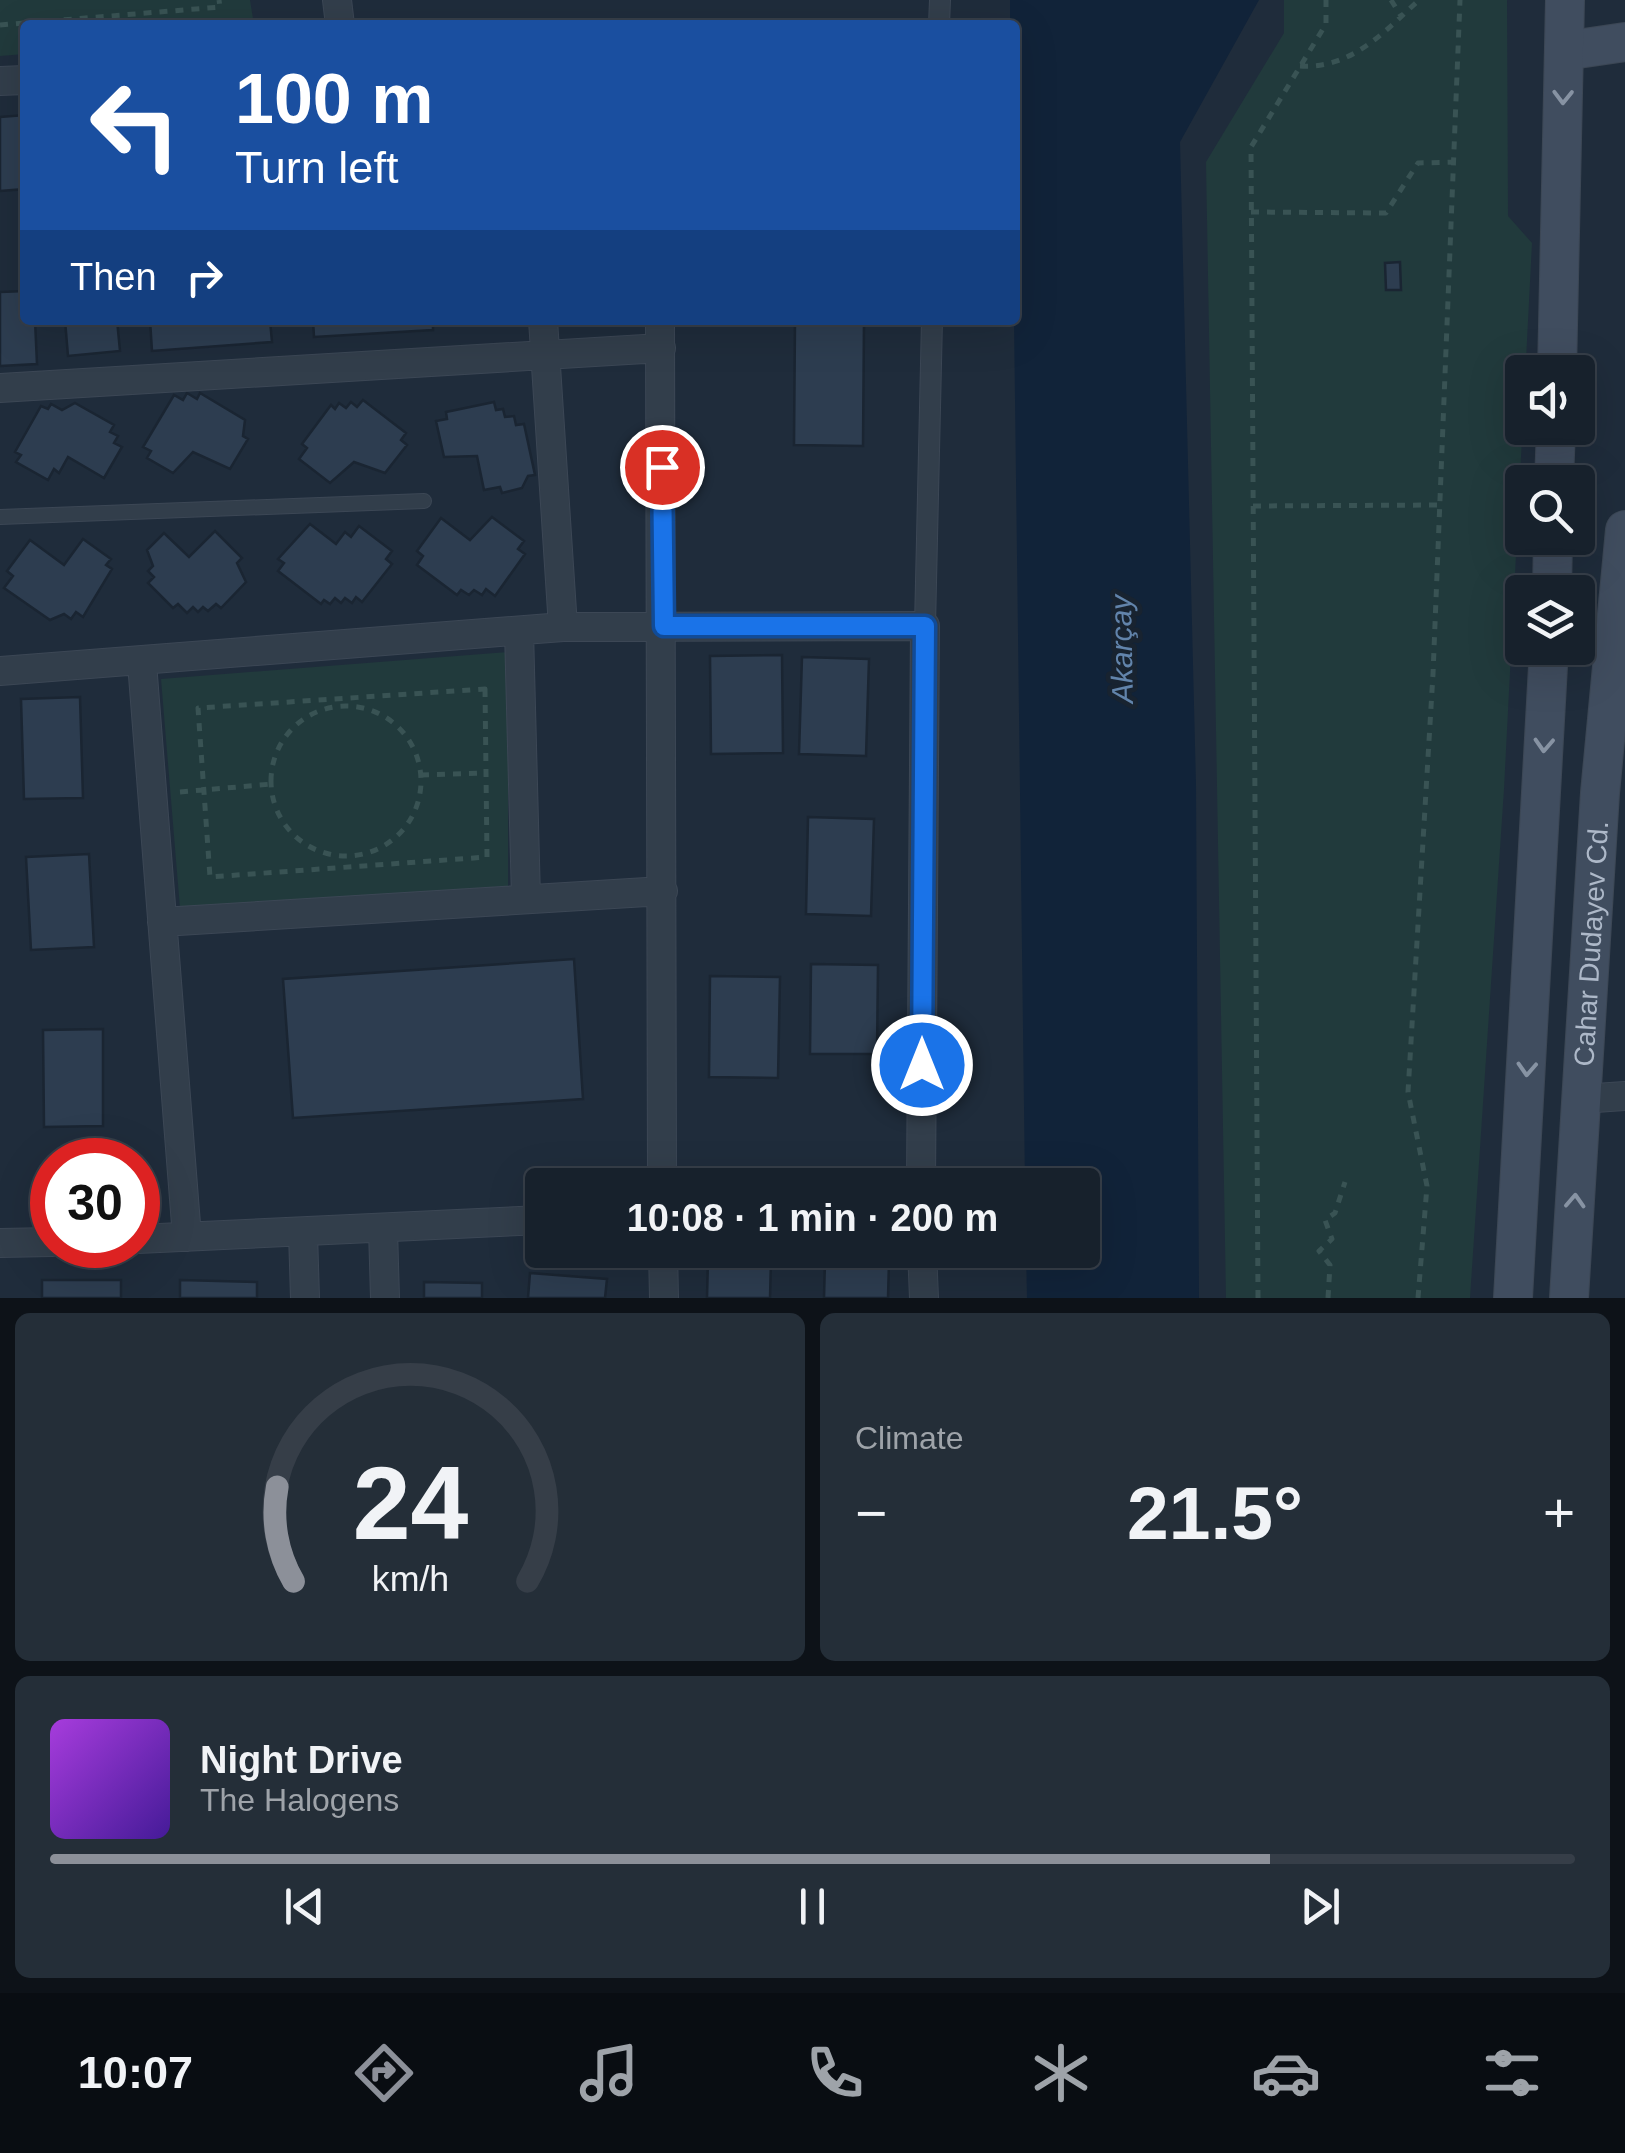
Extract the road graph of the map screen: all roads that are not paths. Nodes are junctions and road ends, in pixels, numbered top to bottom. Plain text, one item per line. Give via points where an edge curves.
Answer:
1 (1565, 0) edge
2 (1625, 42) edge
3 (1564, 51) junction
4 (543, 325) edge
5 (660, 325) edge
6 (932, 325) edge
7 (661, 348) junction
8 (545, 353) junction
9 (1557, 355) edge
10 (0, 388) edge
11 (424, 501) dead end
12 (0, 517) edge
13 (1625, 530) edge
14 (664, 626) junction
15 (925, 626) junction
16 (563, 627) junction
17 (519, 630) junction
18 (142, 663) junction
19 (1548, 665) edge
20 (0, 671) edge
21 (1614, 744) edge
22 (663, 891) junction
23 (526, 900) junction
24 (162, 922) junction
25 (1625, 1096) edge
26 (1581, 1100) junction
27 (662, 1168) edge
28 (921, 1168) edge
29 (525, 1221) edge
30 (383, 1229) junction
31 (303, 1233) junction
32 (187, 1238) junction
33 (160, 1239) edge
34 (30, 1242) edge
35 (0, 1243) edge
36 (663, 1268) edge
37 (923, 1268) edge
38 (305, 1298) edge
39 (385, 1298) edge
40 (664, 1298) edge
41 (924, 1298) edge
42 (1512, 1298) edge
43 (1569, 1298) edge

1 - 3 main road
2 - 3 main road
3 -> 9 main road
4 - 8 street
5 - 7 street
6 - 15 street
7 - 8 street
7 - 14 street
8 - 10 street
8 - 16 street
11 - 12 lane
13 - 21 main road, Cahar Dudayev Cd.
14 - 15 street
14 - 16 street
14 - 22 street
15 - 28 street
16 - 17 street
17 - 18 street
17 - 23 street
18 - 20 street
18 - 24 street
19 -> 42 main road, Cahar Dudayev Cd.
21 - 26 main road, Cahar Dudayev Cd.
22 - 23 street
22 - 27 street
23 - 24 street
24 - 32 street
25 - 26 street
43 -> 26 main road, Cahar Dudayev Cd.
29 - 30 street
30 - 31 street
30 - 39 street
31 - 32 street
31 - 38 street
32 - 33 street
34 - 35 street
36 - 40 street
37 - 41 street

